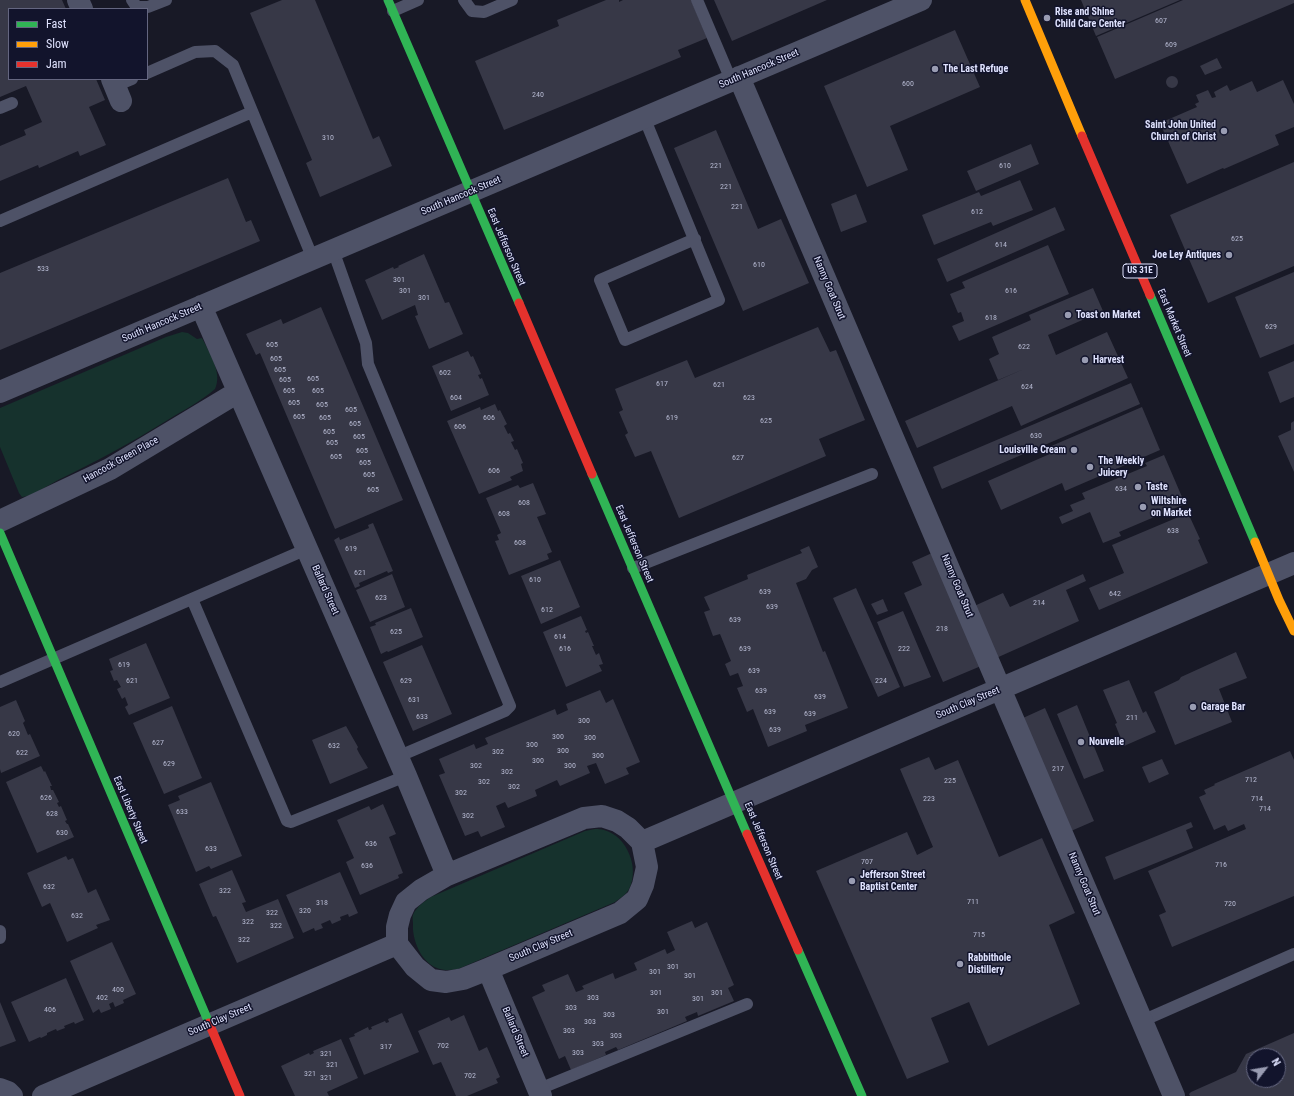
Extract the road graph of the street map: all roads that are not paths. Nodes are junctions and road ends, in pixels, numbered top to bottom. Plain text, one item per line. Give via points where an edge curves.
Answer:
1 (132, 0) edge
2 (166, 0) edge
3 (418, 0) edge
4 (464, 0) edge
5 (512, 0) edge
6 (696, 0) edge
7 (921, 0) edge
8 (1025, 0) edge
9 (391, 5) edge
10 (148, 72) edge
11 (735, 79) junction
12 (12, 104) dead end
13 (0, 108) edge
14 (252, 112) junction
15 (644, 118) junction
16 (471, 192) junction
17 (0, 221) edge
18 (695, 239) junction
19 (333, 250) junction
20 (313, 259) junction
21 (201, 306) junction
22 (0, 392) edge
23 (238, 392) junction
24 (872, 474) dead end
25 (0, 521) edge
26 (0, 533) edge
27 (307, 548) junction
28 (1294, 563) edge
29 (633, 568) junction
30 (1269, 574) junction
31 (192, 599) junction
32 (1294, 631) edge
33 (53, 659) junction
34 (0, 682) edge
35 (1001, 689) junction
36 (402, 766) junction
37 (734, 803) junction
38 (642, 842) junction
39 (447, 875) junction
40 (0, 931) edge
41 (0, 938) edge
42 (397, 944) junction
43 (1294, 954) edge
44 (488, 969) junction
45 (747, 1004) dead end
46 (1142, 1020) junction
47 (210, 1024) junction
48 (0, 1089) edge
49 (540, 1093) edge
50 (12, 1096) edge
51 (43, 1096) edge
52 (240, 1096) edge
53 (862, 1096) edge
54 (1174, 1096) edge

1 - 2 lane via 136,6 148,7
3 - 9 lane
4 - 5 lane via 472,11 484,12
6 - 11 lane
7 - 11 street, South Hancock Street
8 - 30 street, East Market Street / US 31E
9 - 16 street, East Jefferson Street
10 - 14 lane via 196,52 215,51 233,65
11 - 15 street, South Hancock Street
11 - 35 street, Nanny Goat Strut
12 - 13 lane
14 - 17 lane
14 - 20 lane
15 - 16 street, South Hancock Street
15 - 18 lane
16 - 19 street, South Hancock Street
16 - 29 street, East Jefferson Street
18 - 18 lane via 719,300 625,340 600,280
19 - 20 street, South Hancock Street
19 - 36 lane via 366,343 368,364 510,706
20 - 21 street, South Hancock Street
21 - 22 street, South Hancock Street
21 - 23 street, Ballard Street
23 - 25 street, Hancock Green Place via 110,469
23 - 27 street, Ballard Street
24 - 29 lane
26 - 33 street, East Liberty Street
27 - 31 lane
27 - 36 street, Ballard Street
28 - 30 street, South Clay Street
29 - 37 street, East Jefferson Street
30 - 32 street, East Market Street / US 31E
30 - 35 street, South Clay Street
31 - 33 lane
31 - 36 lane via 287,821 290,822
33 - 34 lane
33 - 47 street, East Liberty Street
35 - 37 street, South Clay Street
35 - 46 street, Nanny Goat Strut
36 - 39 street, Ballard Street
37 - 38 street, South Clay Street
37 - 53 street, East Jefferson Street
38 - 39 street via 617,821 602,816 584,818
38 - 44 street, South Clay Street via 646,867 638,899 620,913
39 - 42 street via 406,902 397,927
40 - 41 lane
42 - 44 street, South Clay Street via 415,967 431,980 446,982 463,979
42 - 47 street, South Clay Street
43 - 46 lane
44 - 49 street, Ballard Street
45 - 49 lane
46 - 54 street, Nanny Goat Strut
47 - 51 street, South Clay Street
47 - 52 street, East Liberty Street
48 - 50 street

